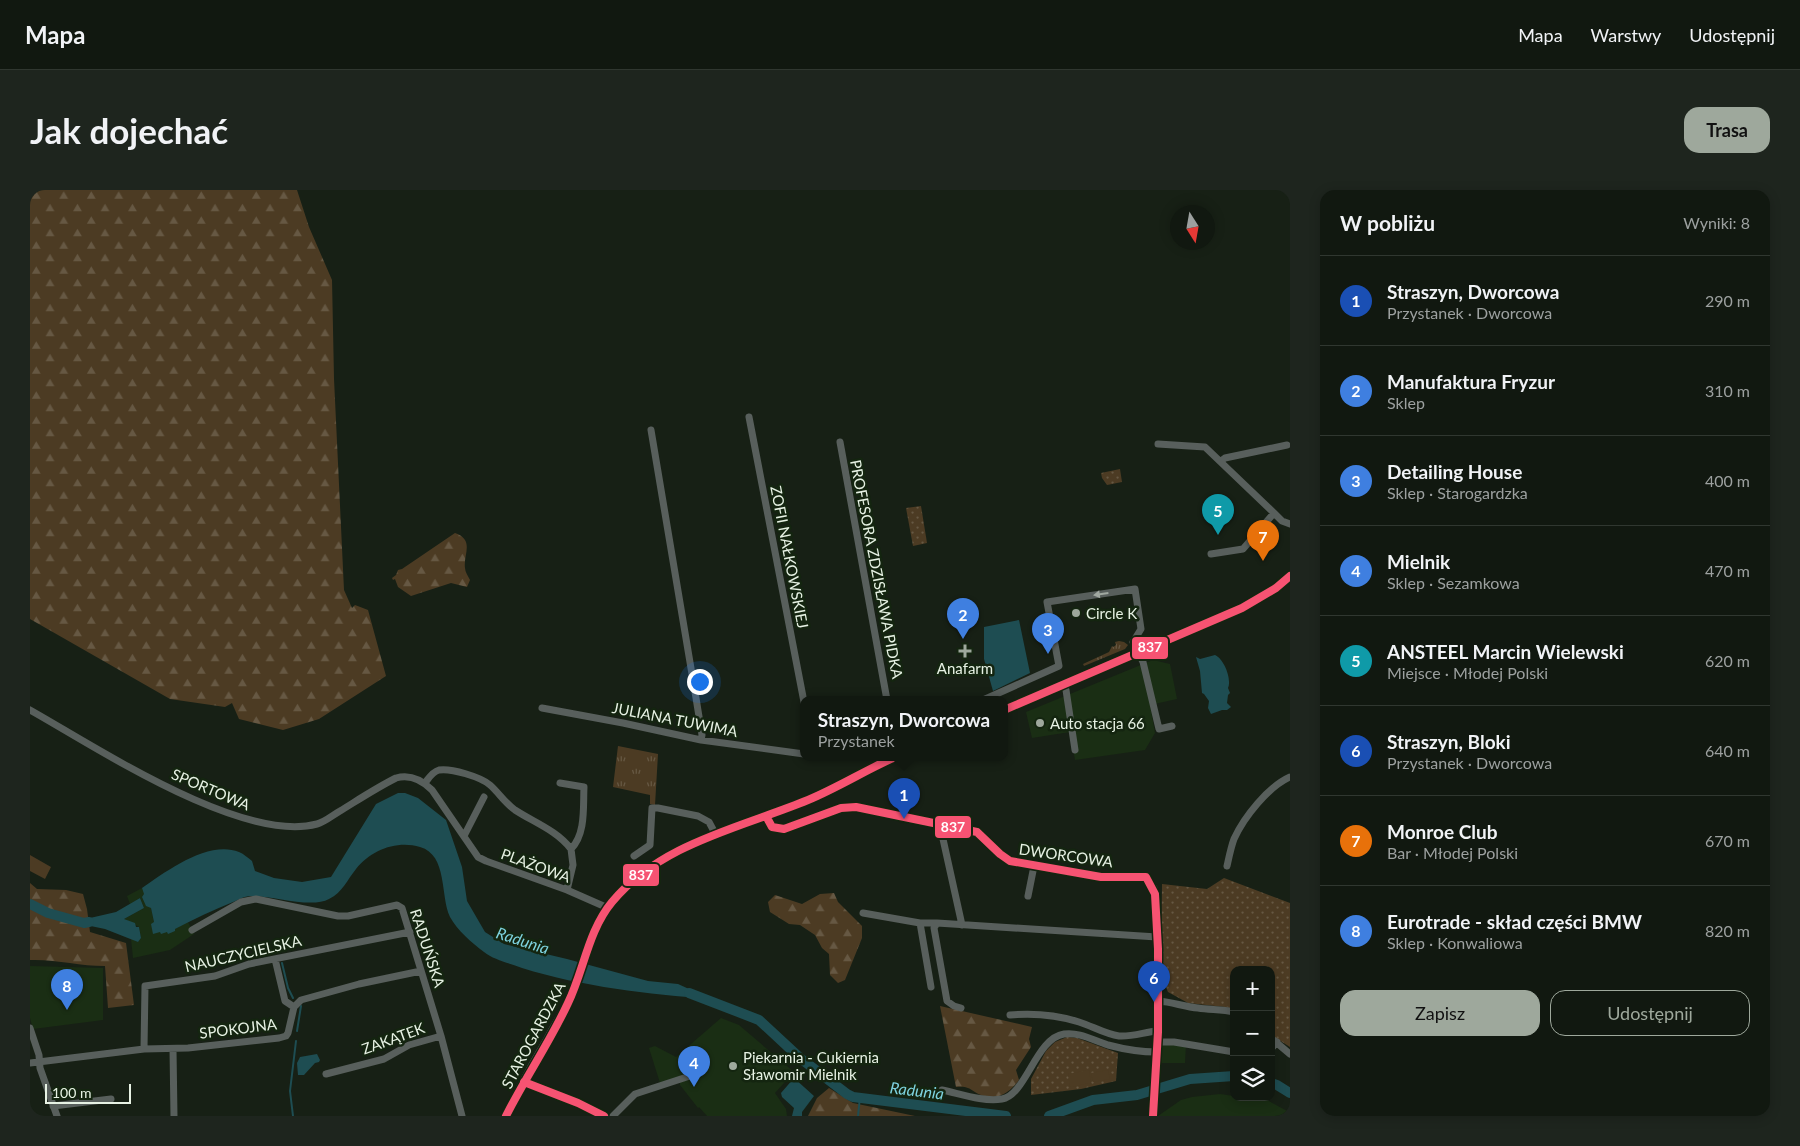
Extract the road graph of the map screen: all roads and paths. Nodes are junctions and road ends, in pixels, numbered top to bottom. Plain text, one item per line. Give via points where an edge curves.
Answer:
1 (749, 417) dead end
2 (651, 430) dead end
3 (840, 442) dead end
4 (1158, 444) dead end
5 (1287, 445) dead end
6 (1221, 461) junction
7 (1274, 513) junction
8 (1290, 524) edge
9 (1211, 554) dead end
10 (1290, 576) edge
11 (1137, 653) junction
12 (1064, 684) junction
13 (803, 696) edge
14 (886, 696) edge
15 (992, 696) edge
16 (542, 708) dead end
17 (1008, 708) edge
18 (30, 710) edge
19 (1172, 726) dead end
20 (701, 740) junction
21 (1075, 750) dead end
22 (800, 753) edge
23 (885, 761) edge
24 (1290, 777) edge
25 (425, 783) junction
26 (560, 783) dead end
27 (484, 797) dead end
28 (766, 816) junction
29 (941, 825) junction
30 (716, 835) junction
31 (464, 836) junction
32 (571, 850) junction
33 (634, 856) dead end
34 (1034, 866) junction
35 (1227, 866) dead end
36 (568, 890) junction
37 (1028, 896) dead end
38 (608, 908) junction
39 (863, 913) dead end
40 (920, 923) junction
41 (937, 924) junction
42 (962, 925) junction
43 (194, 928) dead end
44 (410, 932) junction
45 (1157, 937) junction
46 (275, 959) junction
47 (421, 971) junction
48 (931, 987) dead end
49 (1159, 1001) junction
50 (294, 1006) junction
51 (961, 1008) dead end
52 (1230, 1011) edge
53 (1010, 1015) dead end
54 (30, 1028) edge
55 (1157, 1031) junction
56 (441, 1036) junction
57 (1275, 1041) edge
58 (1157, 1042) junction
59 (144, 1049) junction
60 (173, 1049) junction
61 (1230, 1051) edge
62 (1157, 1052) junction
63 (1290, 1054) edge
64 (39, 1062) junction
65 (30, 1063) edge
66 (1156, 1070) dead end
67 (326, 1074) dead end
68 (693, 1074) dead end
69 (524, 1082) junction
70 (942, 1090) dead end
71 (111, 1099) dead end
72 (1154, 1104) dead end
73 (53, 1106) junction
74 (590, 1112) edge
75 (57, 1116) edge
76 (174, 1116) edge
77 (462, 1116) edge
78 (506, 1116) edge
79 (604, 1116) edge
80 (613, 1116) edge
81 (1153, 1116) edge

1 - 13 street, ZOFII NAŁKOWSKIEJ
2 - 20 street
3 - 14 street, PROFESORA ZDZISŁAWA PIDKA
4 - 6 street via 1205,447
5 - 6 street
6 - 7 street
7 - 8 street
7 - 9 street via 1243,549
10 - 11 main road via 1242,608
11 - 12 main road
11 -> 15 street via 1133,642 1141,626 1135,589 1048,602 1059,666
11 - 19 street via 1143,662 1159,729
12 - 17 main road
12 - 21 street
16 - 20 street, JULIANA TUWIMA
18 - 25 street, SPORTOWA via 179,792 230,815 261,823 288,827 317,824 389,782 405,776
20 - 22 street, JULIANA TUWIMA
23 - 28 main road, STAROGARDZKA via 810,799
24 - 35 street via 1253,808 1234,839
25 - 31 street, PLAŻOWA
25 - 32 street, PLAŻOWA via 439,770 483,780 514,810 554,832
26 - 32 street via 584,787 582,824
27 - 31 street
28 - 29 street, DWORCOWA via 770,827 775,830 841,808 856,807
28 - 30 main road, STAROGARDZKA
29 - 34 street, DWORCOWA via 977,832 1001,856
29 - 42 street
30 - 33 street via 709,822 698,816 652,808 650,845
30 - 38 main road, STAROGARDZKA via 650,866 631,881
31 - 36 street, PLAŻOWA via 478,857 486,862
32 - 36 street via 573,865
34 - 37 street
34 - 45 street, DWORCOWA via 1101,877 1137,875 1146,878 1154,888
36 - 38 street, PLAŻOWA
38 - 69 main road, STAROGARDZKA via 596,928 565,1009
39 - 40 street
40 - 41 street
40 - 48 street
41 - 42 street
41 - 51 street via 934,928 947,1001
42 - 45 street
43 - 44 street, RADUŃSKA via 241,902 256,899 338,916 397,905 402,908
44 - 46 street, NAUCZYCIELSKA
44 - 47 street, RADUŃSKA
45 - 49 street, DWORCOWA
46 - 50 street via 285,1001
46 - 59 street, NAUCZYCIELSKA via 215,976 144,986
47 - 50 street, SPOKOJNA via 330,992 301,1000
47 - 56 street, RADUŃSKA
49 - 52 street
49 - 55 street, DWORCOWA
50 - 60 street, SPOKOJNA via 288,1033 282,1038
53 - 55 street via 1059,1017 1112,1035
54 - 64 street
55 - 58 street, DWORCOWA
56 - 67 street, ZAKĄTEK via 410,1045 384,1059
56 - 77 street, RADUŃSKA
57 - 63 street
58 - 61 street
58 - 62 street, DWORCOWA
59 - 60 street, SPOKOJNA
59 - 64 street, SPOKOJNA
60 - 76 street
62 - 66 street, DWORCOWA
62 - 70 street via 1124,1049 1084,1035 1062,1034 1046,1044 1015,1092 1004,1099
64 - 65 street, SPOKOJNA
64 - 73 street
68 - 80 street via 635,1094
69 - 74 street
69 - 78 main road, STAROGARDZKA
71 - 73 street
72 - 81 street
73 - 75 street
74 - 79 street

